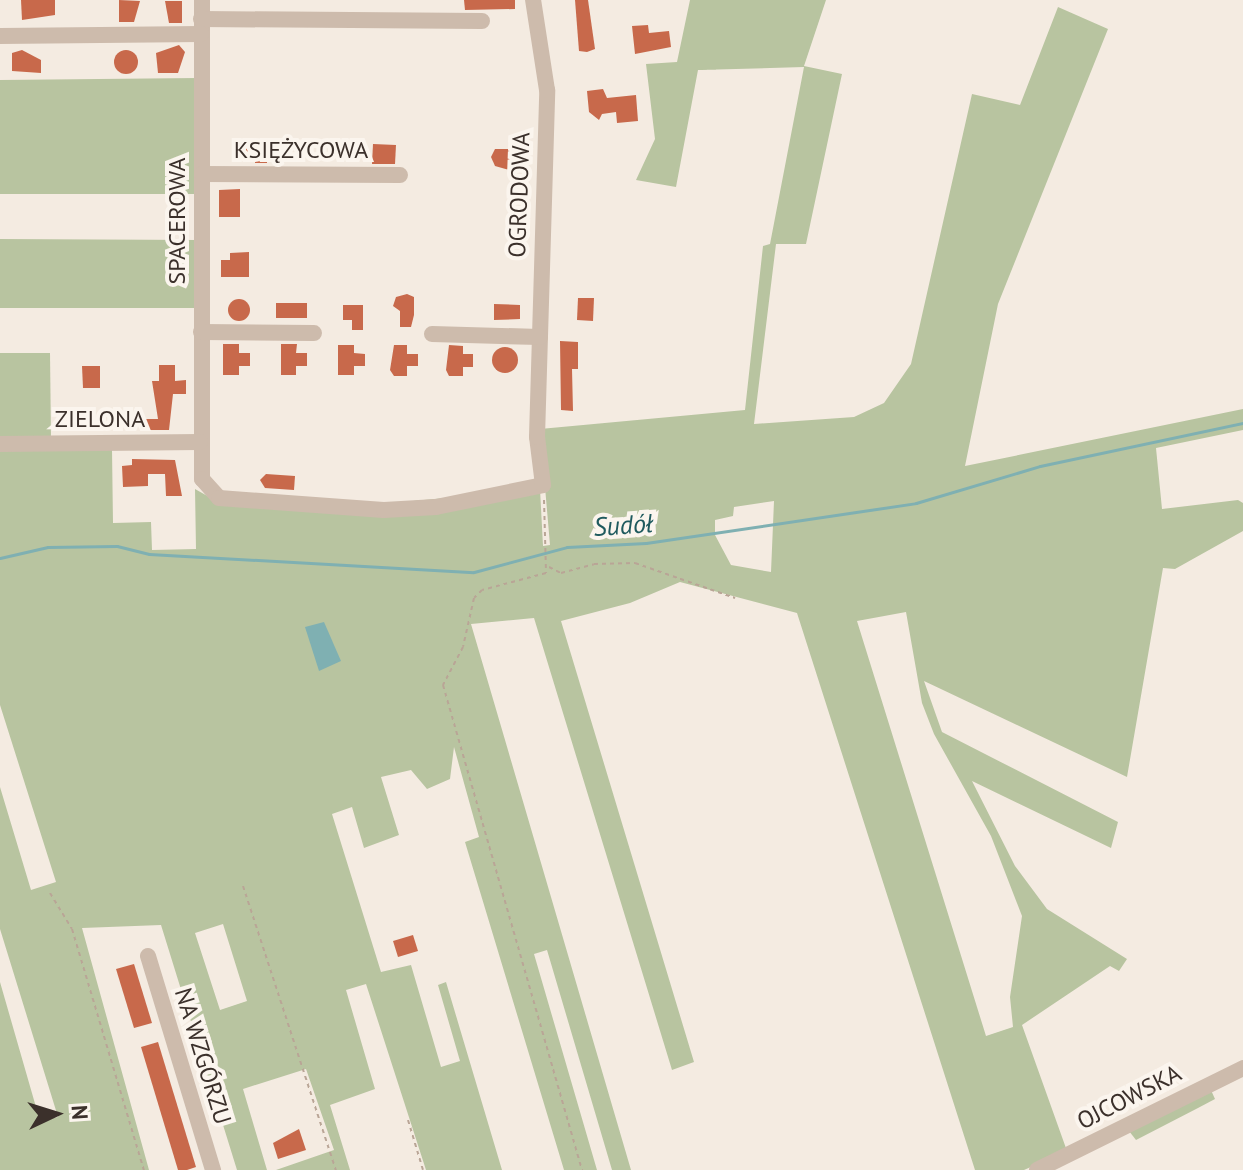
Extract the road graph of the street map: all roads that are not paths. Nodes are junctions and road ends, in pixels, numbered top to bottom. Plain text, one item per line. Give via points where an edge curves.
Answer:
1 (202, 0) edge
2 (533, 0) edge
3 (482, 21) dead end
4 (201, 26) junction
5 (0, 36) edge
6 (202, 174) junction
7 (400, 175) dead end
8 (201, 332) junction
9 (314, 333) dead end
10 (432, 334) dead end
11 (540, 337) junction
12 (200, 442) junction
13 (0, 444) edge
14 (543, 485) joint
15 (148, 956) dead end
16 (1243, 1068) edge
17 (213, 1170) edge
18 (1037, 1170) edge

1 - 4 street, SPACEROWA
2 - 11 street, OGRODOWA via 547,90
3 - 4 street
4 - 5 street
4 - 6 street, SPACEROWA
6 - 7 street, KSIĘŻYCOWA
6 - 8 street, SPACEROWA
8 - 9 street
8 - 12 street, SPACEROWA
10 - 11 street
11 - 14 street, OGRODOWA
12 - 13 street, ZIELONA
12 - 14 street, SPACEROWA via 202,479 219,498 384,510 436,507
15 - 17 street, NA WZGÓRZU
16 - 18 street, OJCOWSKA

